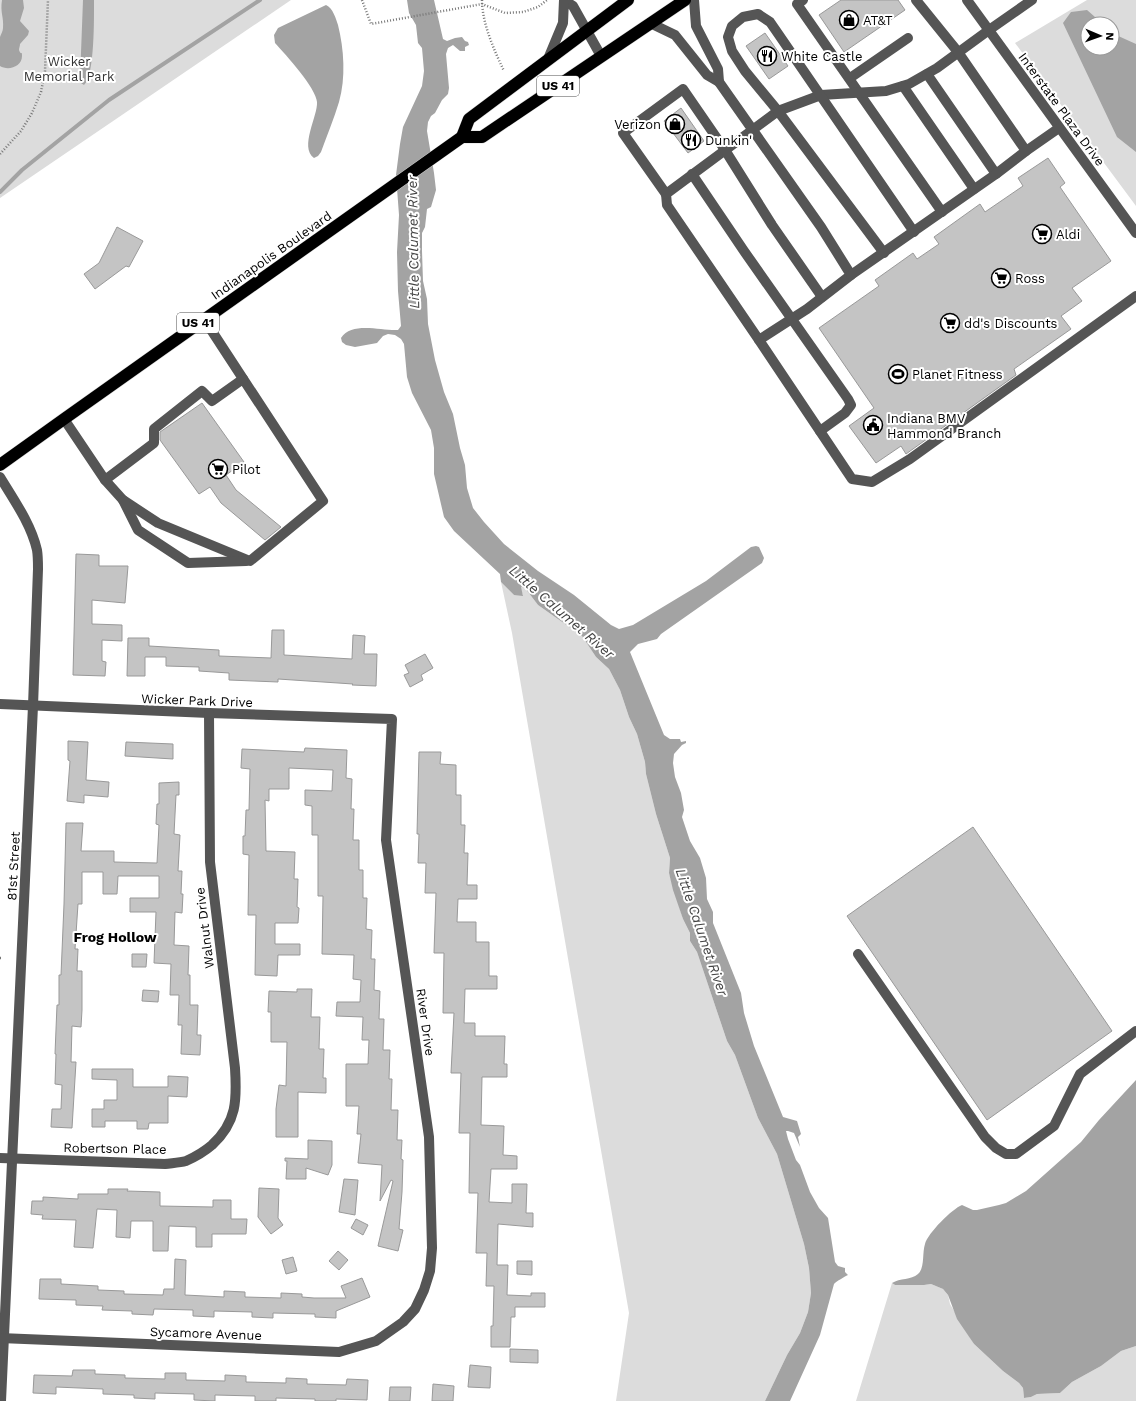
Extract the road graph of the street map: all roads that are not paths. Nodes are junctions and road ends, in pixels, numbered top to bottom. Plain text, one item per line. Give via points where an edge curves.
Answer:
1 (564, 0) edge
2 (628, 0) edge
3 (685, 0) edge
4 (694, 0) edge
5 (803, 0) edge
6 (916, 0) edge
7 (967, 0) edge
8 (1032, 0) edge
9 (650, 23) junction
10 (988, 30) junction
11 (587, 31) junction
12 (908, 38) dead end
13 (958, 52) junction
14 (601, 56) junction
15 (548, 59) junction
16 (927, 74) junction
17 (850, 78) junction
18 (719, 82) junction
19 (903, 86) junction
20 (859, 92) junction
21 (821, 95) junction
22 (778, 111) junction
23 (1059, 128) junction
24 (752, 130) junction
25 (462, 138) junction
26 (725, 150) junction
27 (1026, 151) junction
28 (692, 174) junction
29 (996, 174) junction
30 (974, 189) junction
31 (666, 194) junction
32 (942, 212) junction
33 (914, 232) junction
34 (1136, 233) edge
35 (884, 253) junction
36 (852, 275) junction
37 (1136, 296) edge
38 (822, 297) junction
39 (793, 318) junction
40 (204, 319) junction
41 (759, 340) junction
42 (243, 379) junction
43 (64, 419) junction
44 (820, 431) junction
45 (0, 465) edge
46 (0, 477) edge
47 (105, 480) junction
48 (123, 500) junction
49 (250, 561) junction
50 (0, 704) edge
51 (33, 706) junction
52 (209, 713) junction
53 (392, 719) joint
54 (858, 954) dead end
55 (1136, 1031) edge
56 (222, 1136) joint
57 (0, 1158) edge
58 (13, 1158) junction
59 (403, 1322) joint
60 (2, 1338) edge
61 (1, 1401) edge

1 - 11 street via 573,6
1 - 15 street via 563,23
2 - 11 highway, US 41
3 - 9 highway, US 41
4 - 18 street via 696,26 718,69
5 - 17 street via 797,4
6 - 13 street
7 - 10 street, Interstate Plaza Drive
8 - 10 street
9 - 14 highway, US 41
9 - 18 street via 675,36 707,75
10 - 13 street
10 - 23 street, Interstate Plaza Drive
11 - 14 street
11 - 15 highway, US 41
12 - 17 street
13 - 16 street
13 - 27 street
14 - 25 highway, US 41 via 482,137
15 - 25 highway, US 41 via 469,119
16 - 19 street
16 - 29 street
17 - 20 street
18 - 24 street
19 - 20 street via 886,91
19 - 30 street
20 - 21 street
20 - 32 street
21 - 22 street
21 - 22 street via 770,22 758,14 743,17 732,26 728,37 732,51 744,71
21 - 33 street
22 - 24 street
22 - 35 street
23 - 27 street
23 - 34 street, Interstate Plaza Drive
24 - 26 street
24 - 36 street
25 - 40 highway, Indianapolis Boulevard / US 41
26 - 28 street
26 - 31 street via 683,89 623,133
26 - 38 street via 772,226
27 - 29 street
28 - 31 street
28 - 39 street
29 - 30 street
30 - 32 street
31 - 41 street via 667,205
32 - 33 street
33 - 35 street
35 - 36 street
36 - 38 street
37 - 44 street via 910,459 872,482 852,478
38 - 39 street
39 - 41 street
39 - 44 street via 851,405 845,413
40 - 42 street
40 - 43 highway, Indianapolis Boulevard / US 41
41 - 44 street
42 - 47 street via 212,401 202,391 154,429 154,443
42 - 49 street via 323,501
43 - 45 highway, Indianapolis Boulevard / US 41
43 - 47 street
46 - 51 street, 81st Street via 22,513 37,550
47 - 48 street
48 - 49 street via 158,522
48 - 49 street via 138,530 188,563
50 - 51 street, Wicker Park Drive
51 - 52 street, Wicker Park Drive
51 - 58 street, 81st Street
52 - 53 street, Wicker Park Drive
52 - 56 street, Walnut Drive via 210,862 236,1086 231,1120
53 - 59 street, River Drive via 386,840 429,1137 432,1248 430,1271 424,1290 415,1309
54 - 55 street via 985,1137 1006,1154 1016,1154 1054,1126 1080,1074
56 - 58 street, Robertson Place via 206,1151 186,1161 165,1164
57 - 58 street, Robertson Place
58 - 60 street, 81st Street
59 - 60 street, Sycamore Avenue via 376,1341 339,1352
60 - 61 street, 81st Street

